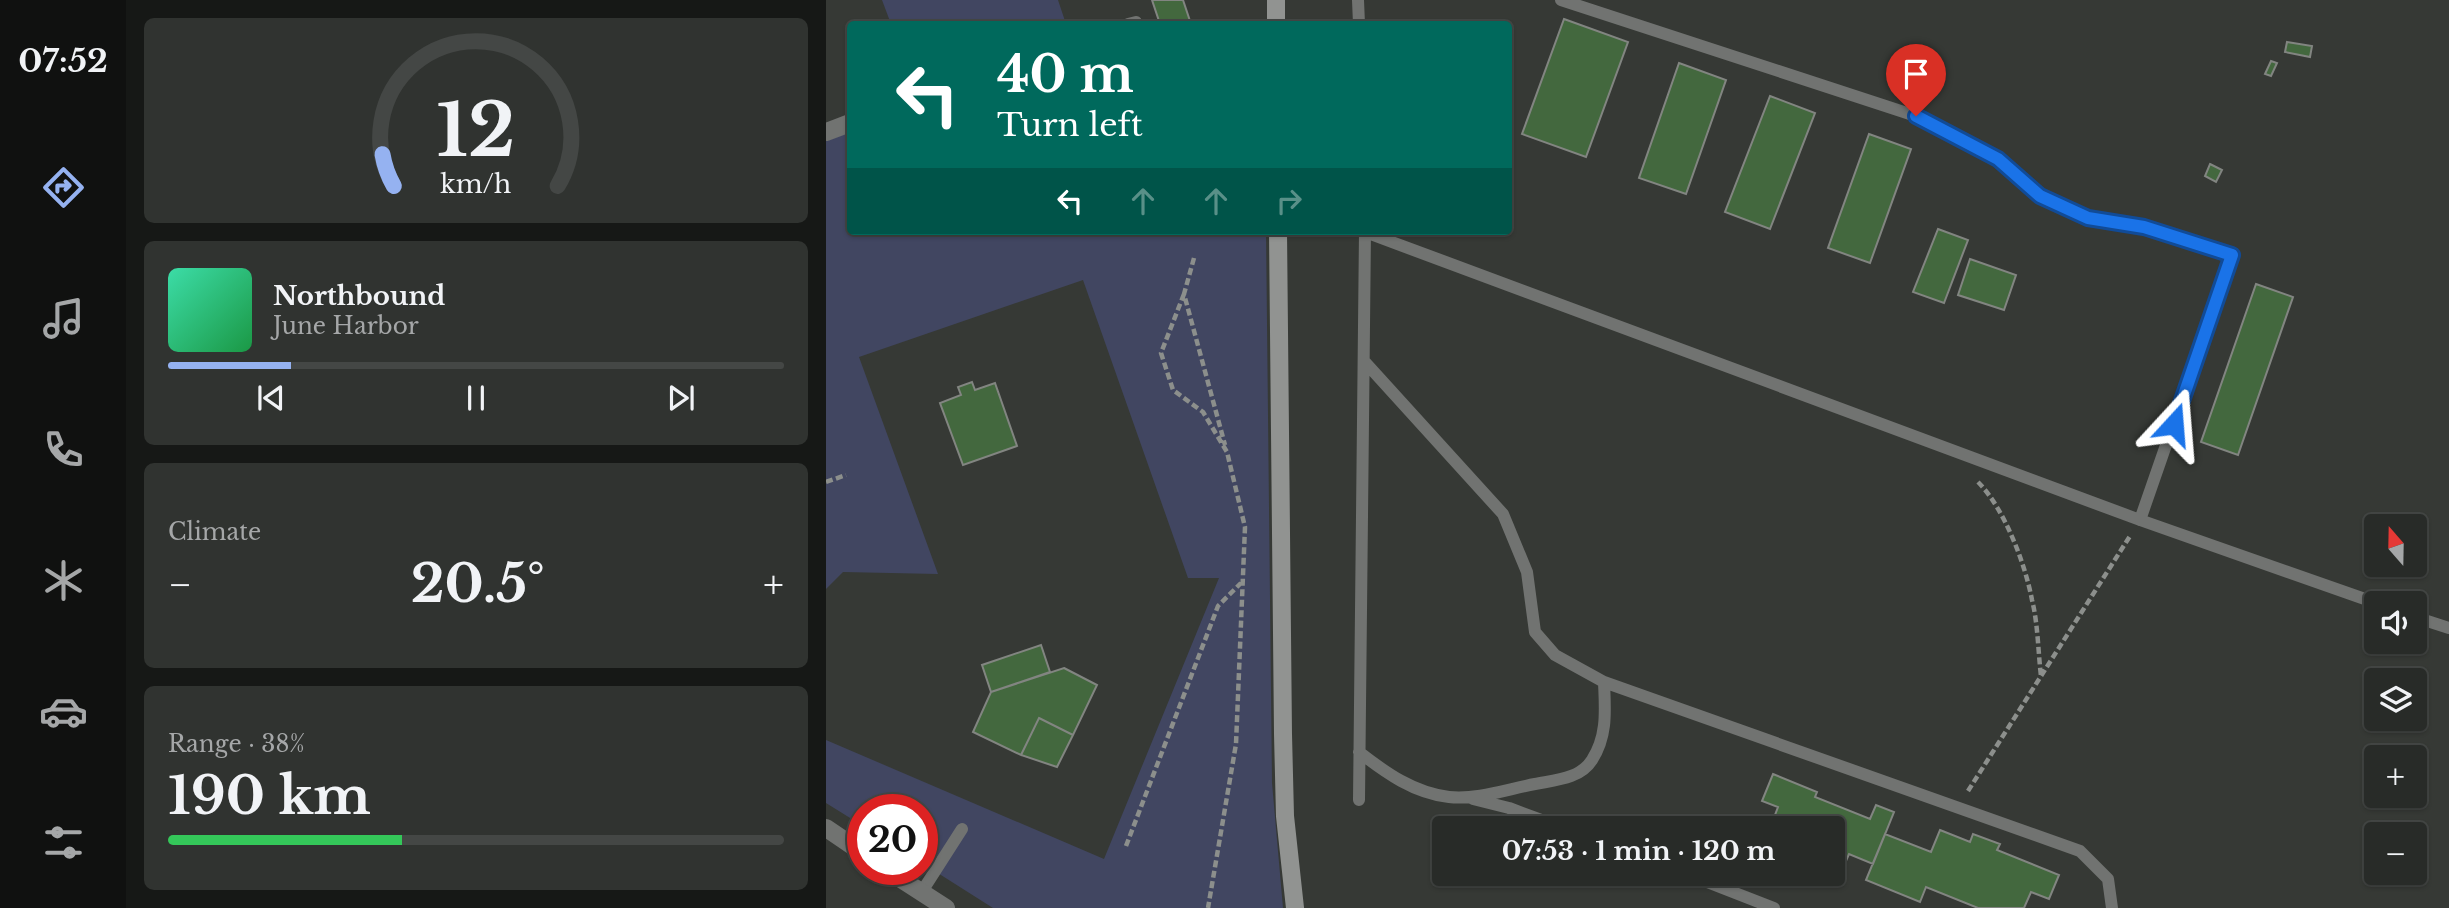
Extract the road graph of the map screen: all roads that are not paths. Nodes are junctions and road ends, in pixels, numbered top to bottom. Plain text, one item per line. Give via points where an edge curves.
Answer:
1 (1276, 0) edge
2 (1358, 0) edge
3 (1561, 0) edge
4 (1276, 21) edge
5 (1359, 21) edge
6 (847, 124) edge
7 (826, 132) edge
8 (1278, 235) edge
9 (1365, 235) edge
10 (1376, 235) edge
11 (1364, 361) junction
12 (2140, 520) junction
13 (2364, 599) edge
14 (2427, 621) edge
15 (2449, 628) edge
16 (1604, 682) junction
17 (1359, 752) junction
18 (1466, 797) junction
19 (1359, 800) dead end
20 (1531, 816) edge
21 (826, 828) edge
22 (962, 829) dead end
23 (847, 842) edge
24 (909, 885) edge
25 (1717, 886) edge
26 (921, 893) junction
27 (946, 908) edge
28 (1295, 908) edge
29 (1774, 908) edge
30 (2112, 908) edge

1 - 4 street
2 - 5 lane
3 - 12 lane via 1916,116 1998,159 2040,196 2088,218 2144,227 2232,255
6 - 7 street
8 - 28 street via 1285,816
9 - 11 lane
10 - 12 lane
11 - 16 lane via 1503,514 1527,572 1535,632 1555,655
11 - 17 lane
12 - 13 lane
14 - 15 lane
16 - 18 lane via 1605,728 1583,771
16 - 30 lane via 2080,851 2108,878
17 - 18 lane via 1403,783
17 - 19 lane
18 - 20 lane
21 - 23 street
22 - 26 lane
24 - 26 street
25 - 29 lane
26 - 27 street

